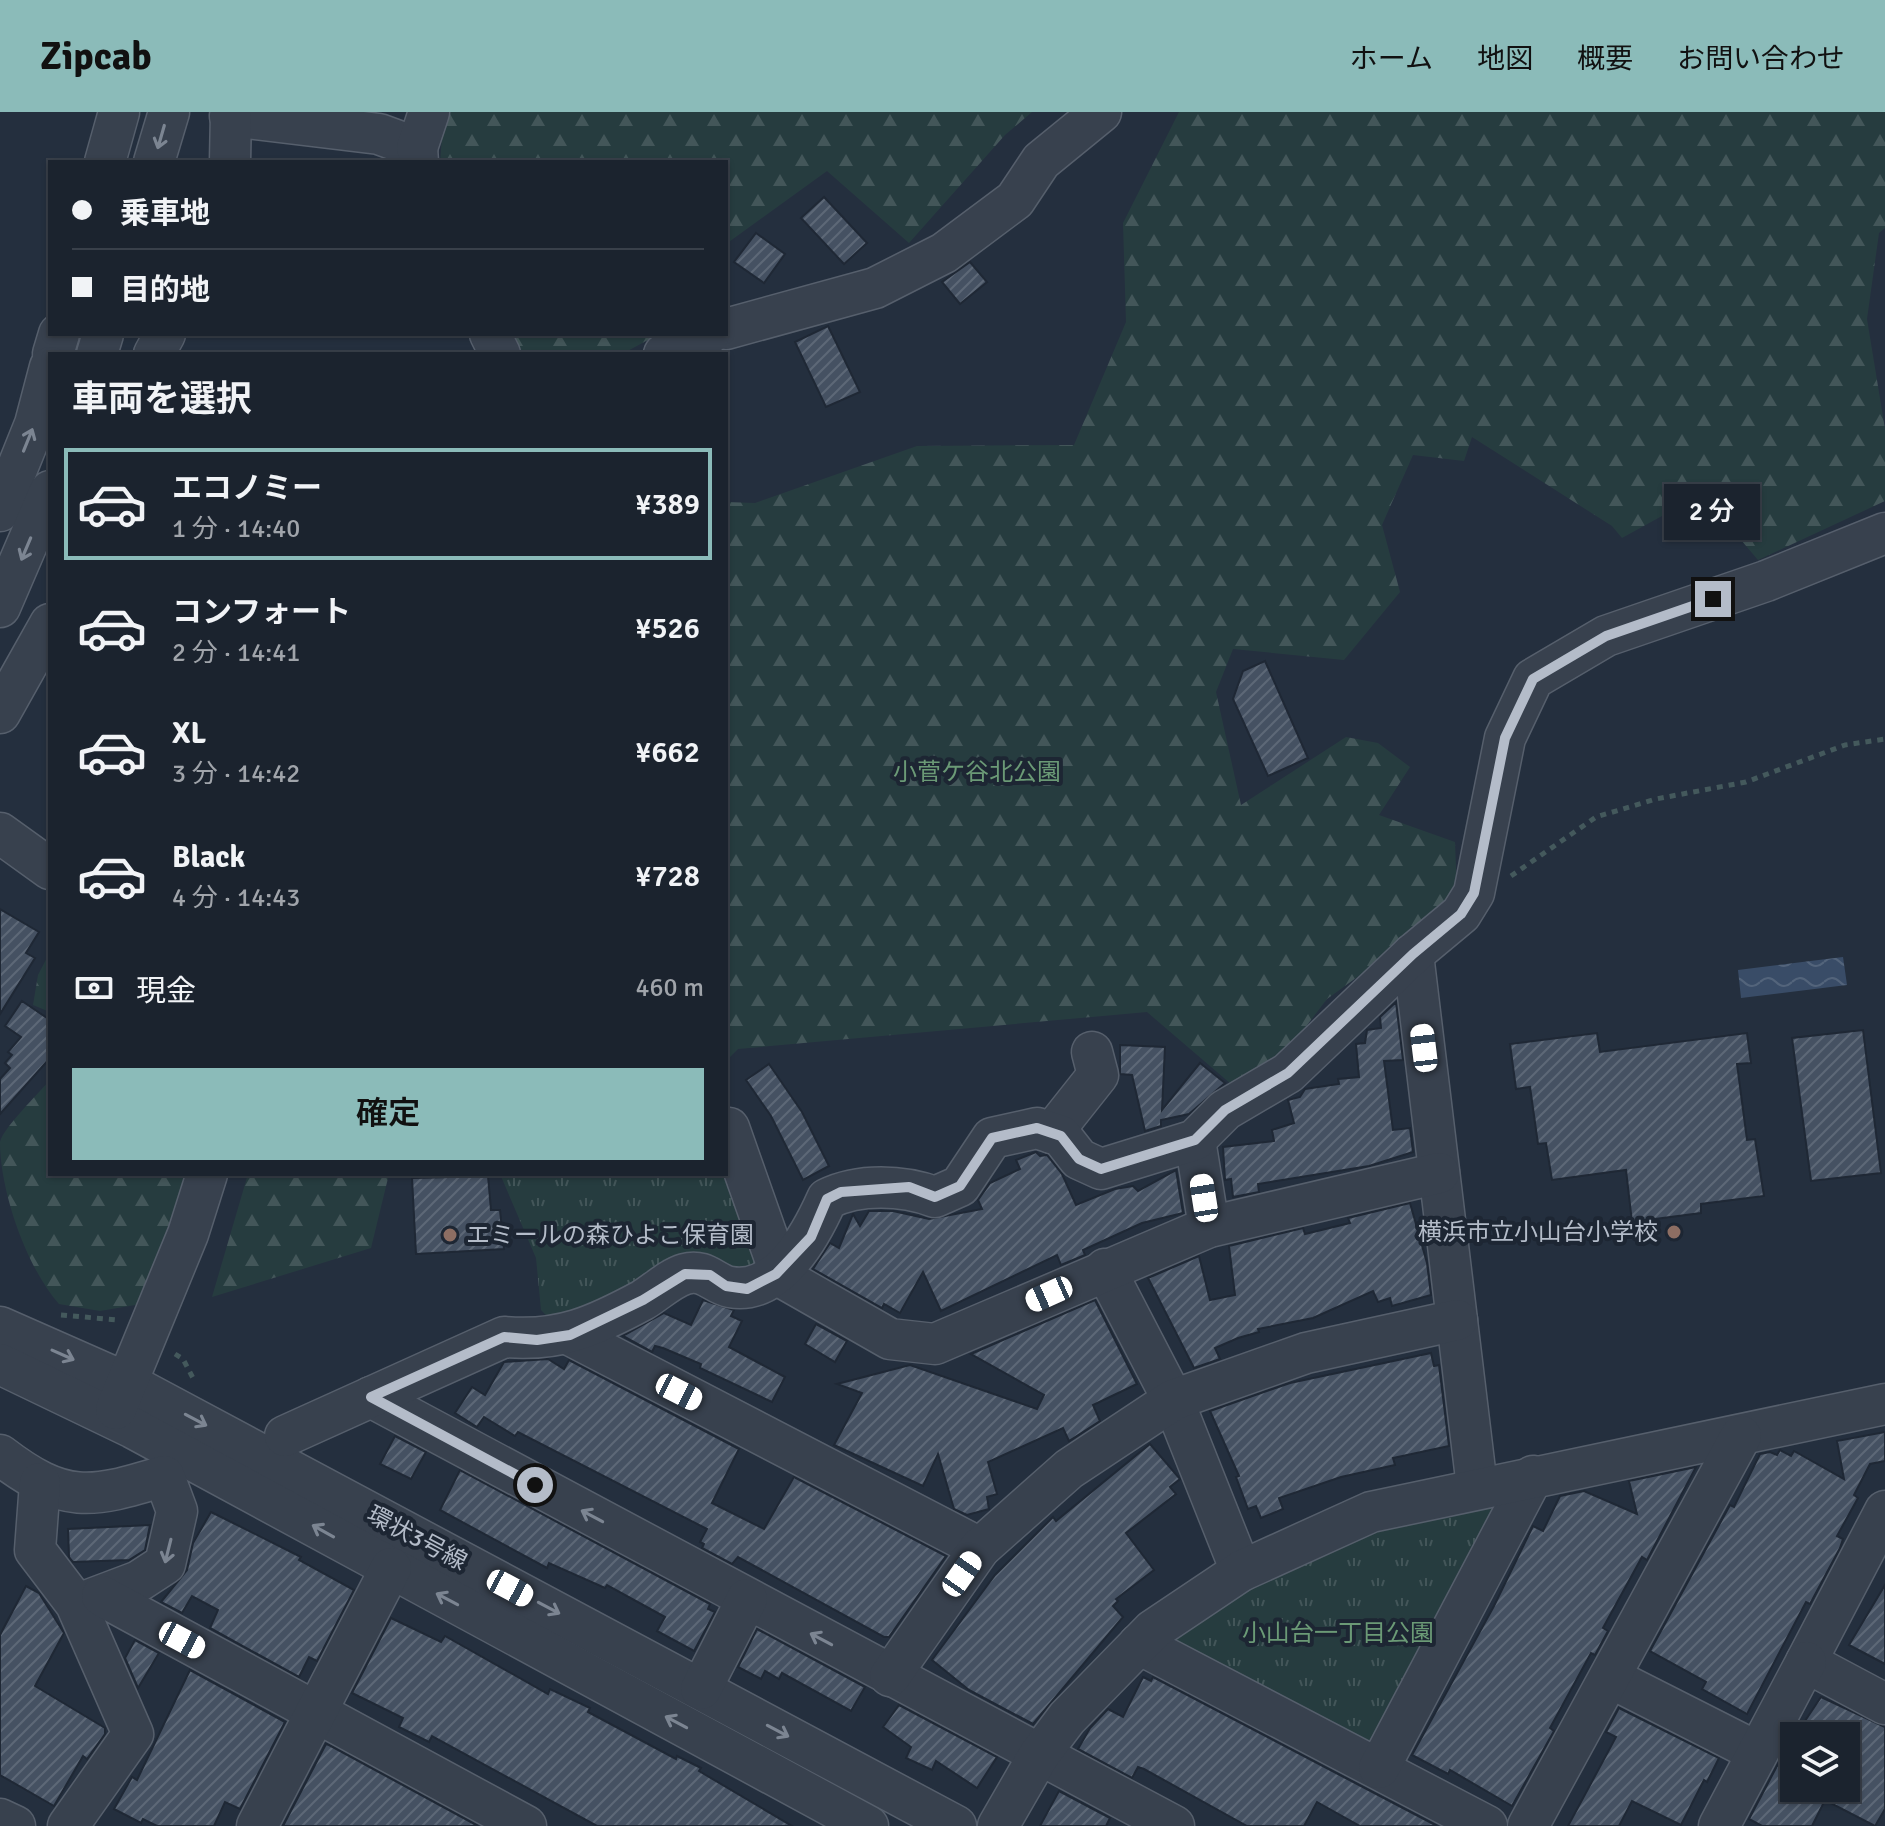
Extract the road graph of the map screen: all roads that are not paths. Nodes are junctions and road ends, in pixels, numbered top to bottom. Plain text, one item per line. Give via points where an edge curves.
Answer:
1 (119, 112) edge
2 (169, 112) edge
3 (1101, 112) edge
4 (230, 114) edge
5 (421, 141) edge
6 (106, 160) edge
7 (155, 160) edge
8 (230, 160) edge
9 (728, 328) edge
10 (703, 336) edge
11 (667, 352) edge
12 (48, 375) edge
13 (48, 496) edge
14 (0, 511) edge
15 (1885, 533) edge
16 (0, 607) edge
17 (48, 628) edge
18 (0, 713) edge
19 (0, 833) edge
20 (48, 868) edge
21 (1413, 954) junction
22 (1092, 1052) dead end
23 (729, 1128) dead end
24 (1052, 1133) junction
25 (1195, 1140) junction
26 (1439, 1173) junction
27 (206, 1176) edge
28 (1209, 1227) junction
29 (1105, 1269) junction
30 (777, 1272) junction
31 (1457, 1320) junction
32 (0, 1327) edge
33 (570, 1335) junction
34 (0, 1364) edge
35 (371, 1397) junction
36 (119, 1400) junction
37 (1173, 1400) junction
38 (1885, 1404) edge
39 (285, 1436) dead end
40 (1741, 1436) junction
41 (0, 1455) edge
42 (1533, 1476) junction
43 (40, 1483) junction
44 (1477, 1487) junction
45 (1885, 1511) edge
46 (980, 1548) junction
47 (391, 1568) junction
48 (1241, 1571) junction
49 (747, 1599) junction
50 (89, 1600) junction
51 (1139, 1644) junction
52 (1806, 1662) junction
53 (890, 1676) junction
54 (1611, 1678) junction
55 (701, 1689) junction
56 (1885, 1704) edge
57 (317, 1713) junction
58 (1757, 1752) junction
59 (1039, 1755) junction
60 (1379, 1768) junction
61 (0, 1819) edge
62 (15, 1826) edge
63 (68, 1826) edge
64 (257, 1826) edge
65 (526, 1826) edge
66 (868, 1826) edge
67 (956, 1826) edge
68 (998, 1826) edge
69 (1174, 1826) edge
70 (1487, 1826) edge
71 (1528, 1826) edge
72 (1719, 1826) edge

1 - 6 street
2 -> 7 street
3 - 9 street via 1041,161 1015,200 944,253 875,288
4 - 5 street
4 - 8 street
10 - 11 street
14 -> 12 street via 35,424
13 -> 16 street
15 - 21 street via 1606,636 1533,679 1505,738 1474,893 1461,914
17 - 18 street
19 - 20 street
21 - 25 street via 1288,1073 1225,1110
21 - 26 street
22 - 24 street via 1098,1075
23 - 30 street
24 - 25 street via 1061,1136 1079,1159 1101,1169
24 - 30 street via 1037,1128 992,1138 960,1186 935,1197 909,1187 841,1192 827,1199 811,1237
25 - 28 street
26 - 28 street
26 - 31 street
27 - 36 street
28 - 29 street
29 - 30 street via 935,1344 890,1339
29 - 37 street
30 - 33 street via 747,1289 726,1286 710,1275 685,1274
31 - 37 street via 1306,1353
31 - 44 street
32 -> 36 street, 環状3号線
33 - 35 street via 504,1337
33 - 46 street
34 - 36 street, 環状3号線
35 - 39 street
49 -> 35 street
47 -> 36 street, 環状3号線
36 -> 55 street, 環状3号線
37 - 46 street via 1069,1469
37 - 48 street
38 - 40 street
40 - 42 street
40 - 54 street
41 - 43 street
42 - 44 street
42 - 60 street
43 - 50 street via 35,1550
43 -> 50 street via 69,1493 109,1493 164,1476 177,1511 165,1564 139,1581
44 - 48 street via 1371,1512
45 - 52 street
46 - 53 street
47 - 57 street
66 -> 47 street, 環状3号線
48 - 51 street
53 -> 49 street
49 - 55 street
50 - 57 street
50 - 63 street via 133,1734
51 - 59 street
51 - 60 street
52 - 56 street
52 - 58 street
53 - 59 street
54 - 58 street
54 - 71 street
55 -> 67 street, 環状3号線
57 - 64 street
57 - 65 street
58 - 72 street
59 - 68 street
59 - 69 street
60 - 70 street
61 - 62 street

